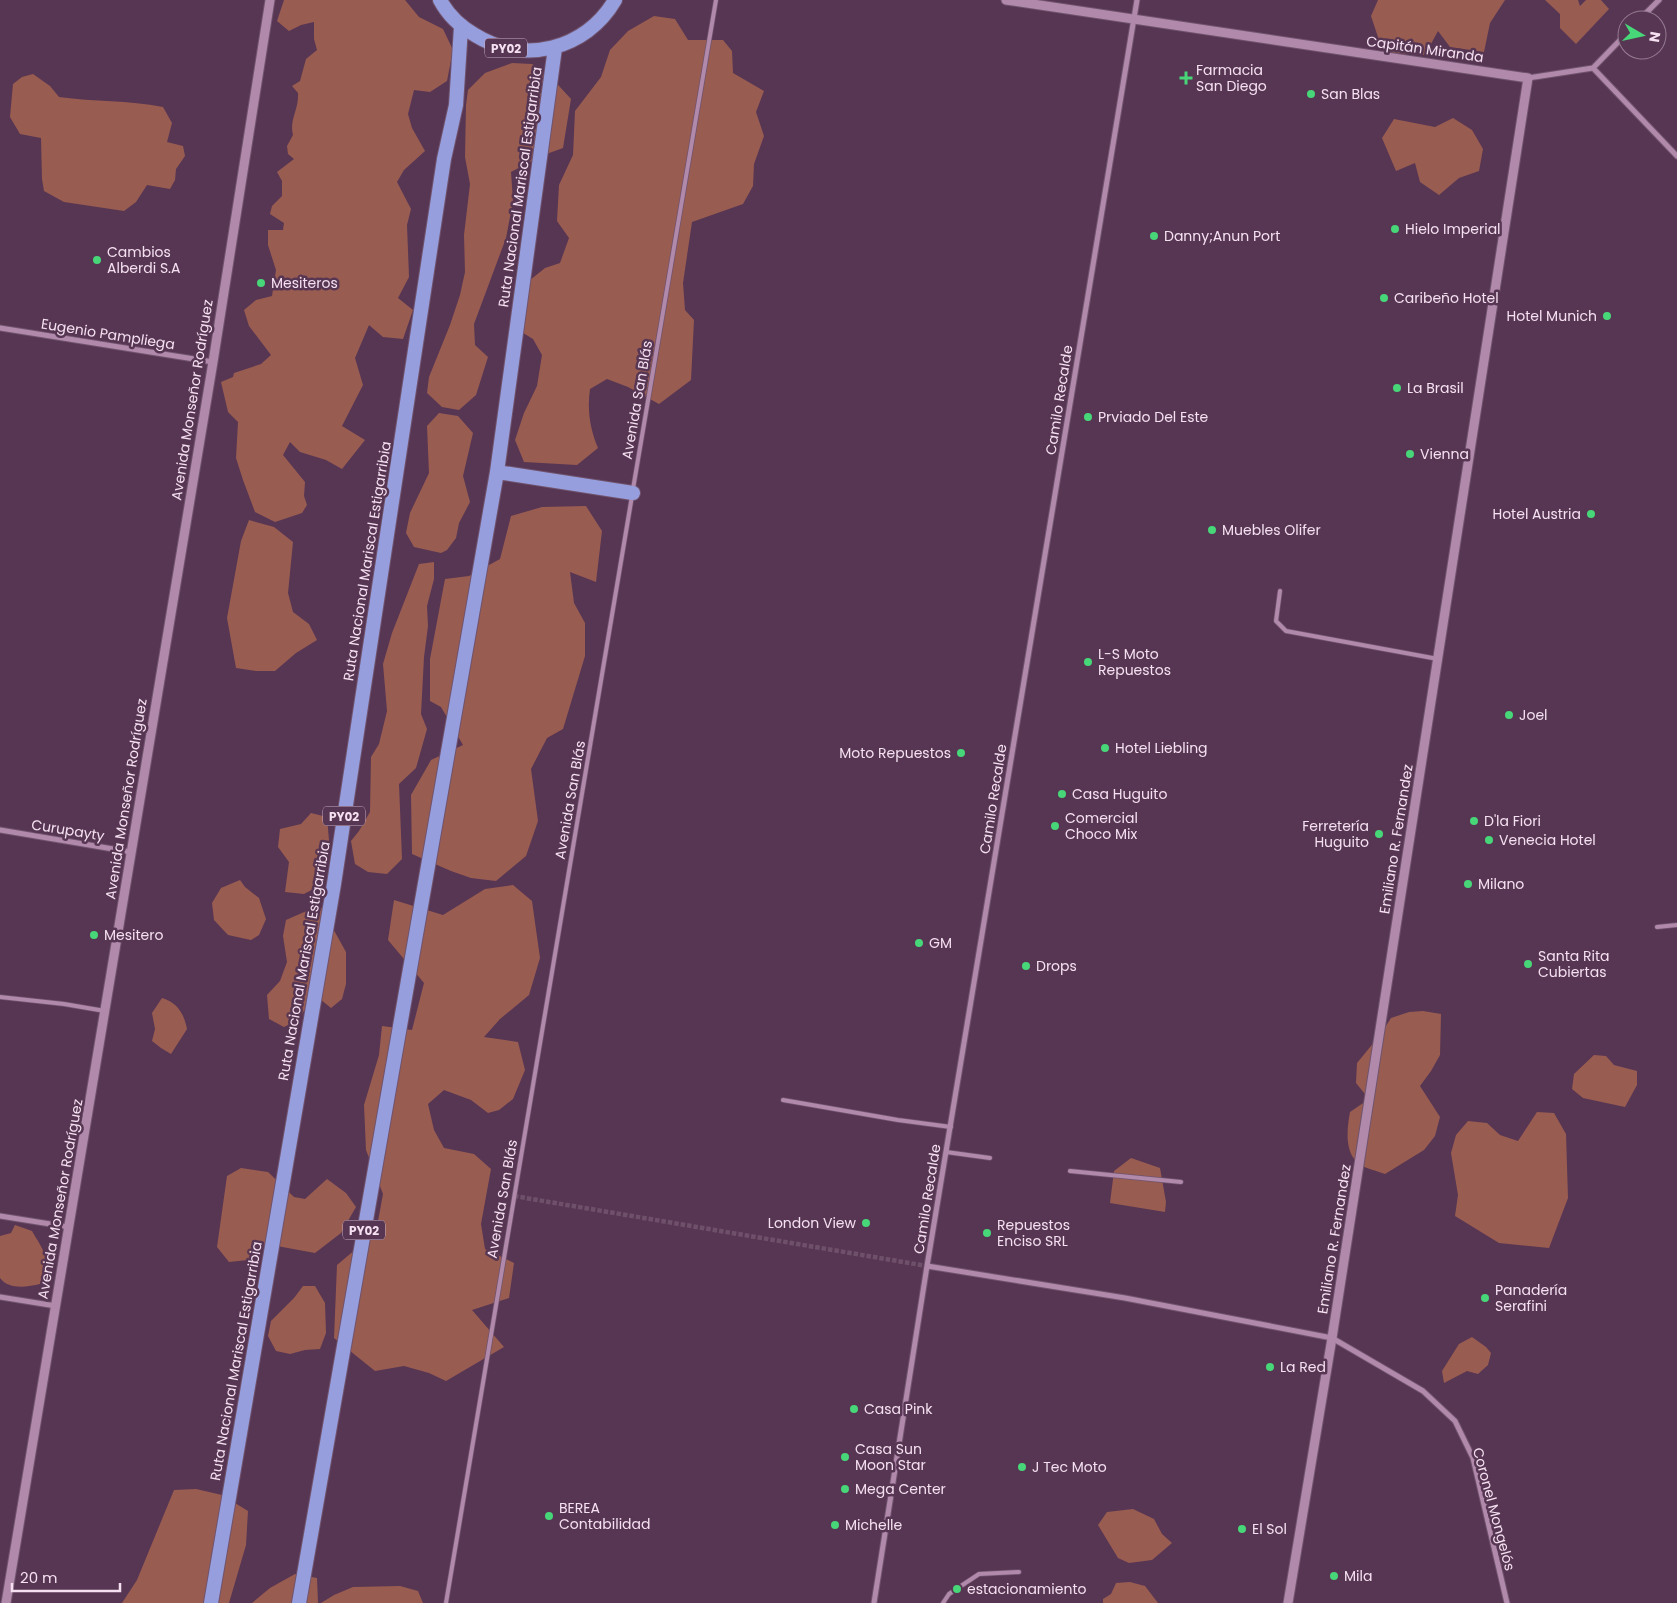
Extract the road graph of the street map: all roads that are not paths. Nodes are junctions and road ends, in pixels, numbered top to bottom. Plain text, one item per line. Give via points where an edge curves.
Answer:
1 (270, 0) edge
2 (440, 0) edge
3 (716, 0) edge
4 (1006, 0) edge
5 (1137, 0) edge
6 (1659, 0) edge
7 (616, 1) edge
8 (1649, 10) edge
9 (1133, 19) junction
10 (461, 27) junction
11 (1617, 43) edge
12 (555, 48) junction
13 (1593, 68) junction
14 (1528, 78) junction
15 (1677, 156) edge
16 (0, 328) edge
17 (213, 362) junction
18 (497, 472) junction
19 (633, 493) junction
20 (1280, 591) dead end
21 (1438, 658) junction
22 (0, 830) edge
23 (131, 852) junction
24 (1677, 925) edge
25 (1657, 927) dead end
26 (0, 997) edge
27 (105, 1011) junction
28 (783, 1100) dead end
29 (950, 1126) junction
30 (946, 1152) junction
31 (990, 1158) dead end
32 (1070, 1170) dead end
33 (1181, 1182) dead end
34 (0, 1216) edge
35 (70, 1227) junction
36 (927, 1266) junction
37 (0, 1297) edge
38 (56, 1306) junction
39 (1332, 1338) junction
40 (1019, 1572) dead end
41 (6, 1603) edge
42 (211, 1603) edge
43 (299, 1603) edge
44 (446, 1603) edge
45 (874, 1603) edge
46 (943, 1603) edge
47 (1288, 1603) edge
48 (1507, 1603) edge

1 - 17 street, Avenida Monseñor Rodríguez
2 - 10 highway, PY02
3 - 19 lane, Avenida San Blás
4 - 9 street, Capitán Miranda
5 - 9 street, Camilo Recalde
6 - 8 street
7 - 12 highway, PY02 via 585,33
9 - 14 street, Capitán Miranda
9 - 29 street, Camilo Recalde
10 - 12 highway, PY02 via 489,44 522,52
10 - 42 highway, Ruta Nacional Mariscal Estigarribia / PY02 via 456,104 444,159 334,884
11 - 13 street
12 - 18 highway, Ruta Nacional Mariscal Estigarribia / PY02
13 - 14 street, Capitán Miranda
13 - 15 street
14 - 21 street, Emiliano R. Fernandez
16 - 17 street, Eugenio Pampliega
17 - 23 street, Avenida Monseñor Rodríguez
18 - 19 highway
18 - 43 highway, Ruta Nacional Mariscal Estigarribia / PY02
19 - 44 lane, Avenida San Blás
20 - 21 lane via 1276,621 1286,631
21 - 39 street, Emiliano R. Fernandez
22 - 23 street, Curupayty
23 - 27 street, Avenida Monseñor Rodríguez
24 - 25 lane
26 - 27 lane
27 - 35 street, Avenida Monseñor Rodríguez
28 - 29 lane
29 - 30 street, Camilo Recalde
30 - 31 lane
30 - 36 street, Camilo Recalde
32 - 33 lane
34 - 35 street
35 - 38 street, Avenida Monseñor Rodríguez
36 - 39 street, Coronel Mongelós via 1125,1298
36 - 45 street, Camilo Recalde
37 - 38 street
38 - 41 street, Avenida Monseñor Rodríguez
39 - 47 street, Emiliano R. Fernandez
39 - 48 street, Coronel Mongelós via 1423,1390 1455,1421 1473,1458
40 - 46 lane via 979,1574 948,1594

